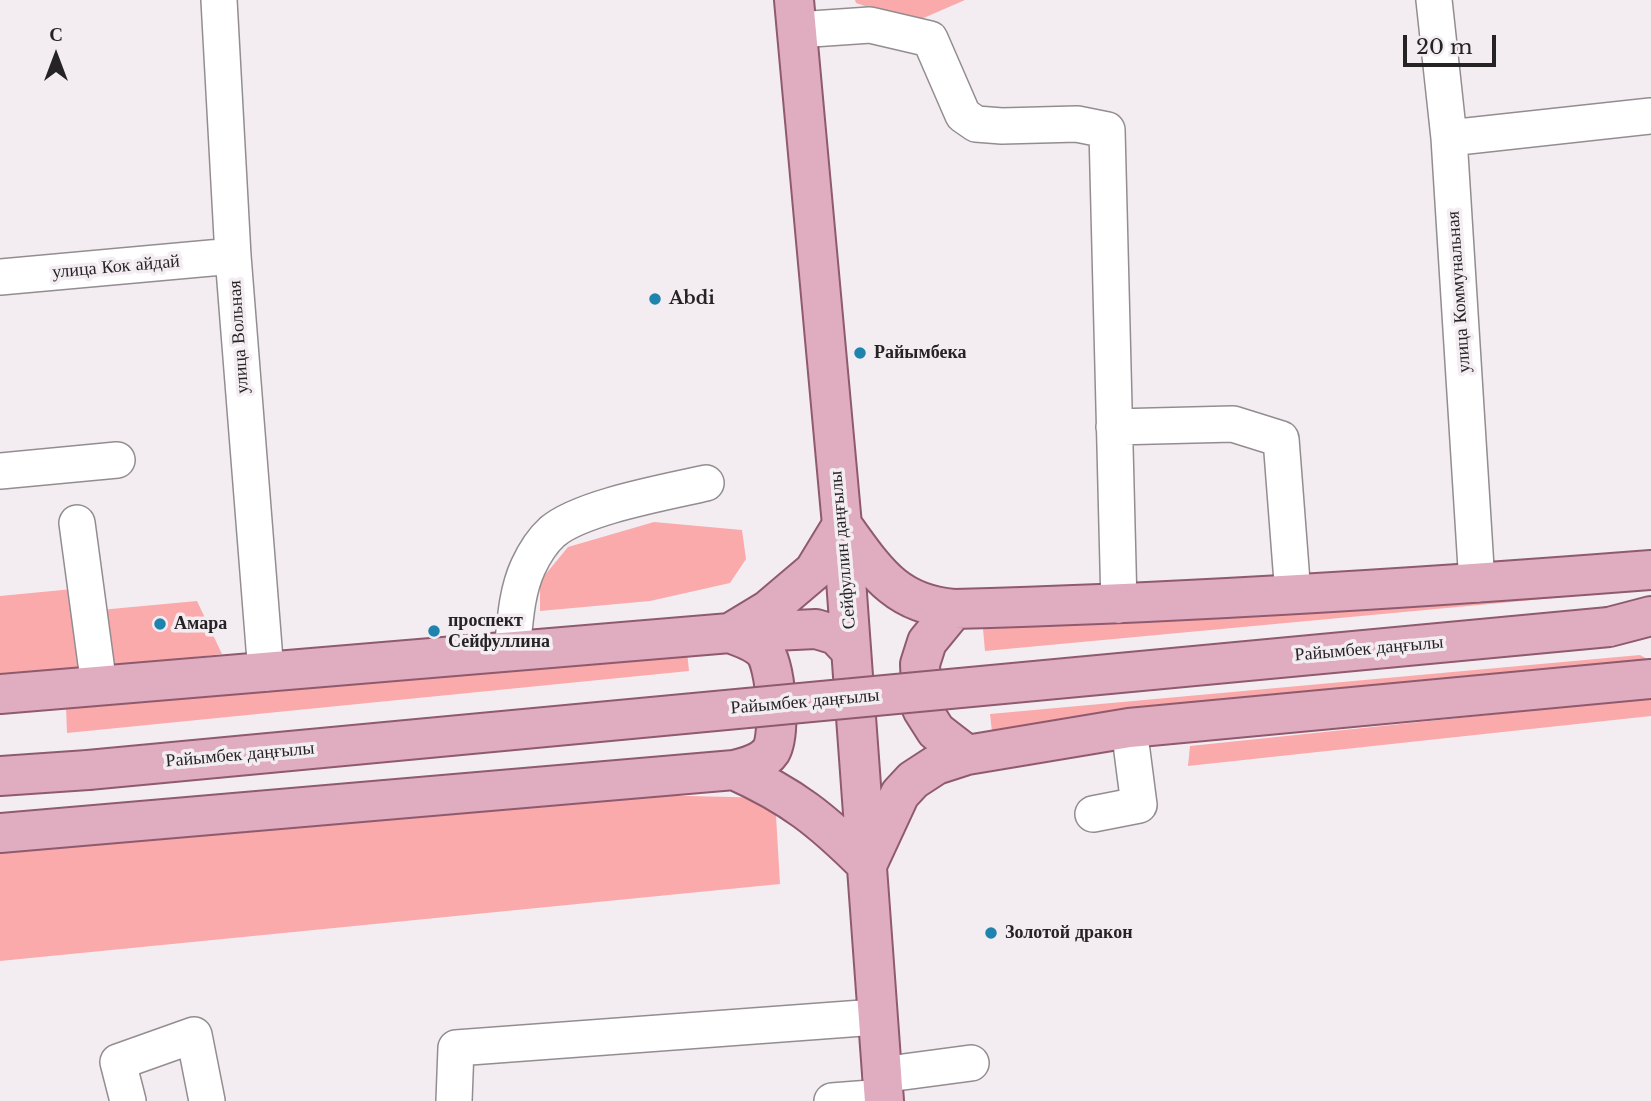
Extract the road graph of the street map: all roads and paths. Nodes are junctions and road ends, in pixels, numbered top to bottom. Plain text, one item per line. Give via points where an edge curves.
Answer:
1 (219, 0) edge
2 (1433, 0) edge
3 (795, 15) edge
4 (1651, 116) edge
5 (1449, 138) junction
6 (233, 256) junction
7 (0, 277) edge
8 (1114, 427) junction
9 (117, 460) dead end
10 (0, 471) edge
11 (706, 483) dead end
12 (77, 523) dead end
13 (842, 525) junction
14 (1651, 570) edge
15 (1477, 584) junction
16 (1293, 595) junction
17 (1119, 605) junction
18 (954, 609) junction
19 (1651, 616) edge
20 (1651, 625) edge
21 (1609, 627) junction
22 (730, 634) junction
23 (851, 651) junction
24 (512, 652) junction
25 (265, 673) junction
26 (1651, 679) edge
27 (99, 686) junction
28 (0, 694) edge
29 (1129, 728) junction
30 (967, 755) junction
31 (734, 770) junction
32 (0, 776) edge
33 (1093, 814) dead end
34 (0, 833) edge
35 (867, 865) junction
36 (876, 1017) junction
37 (971, 1063) dead end
38 (883, 1091) edge
39 (128, 1101) edge
40 (207, 1101) edge
41 (454, 1101) edge
42 (832, 1101) edge

1 - 6 street, улица Вольная
2 - 5 street, улица Коммунальная
3 - 8 street via 930,39 963,115 976,124 1077,124 1107,130
3 - 13 main road, Сейфуллин даңғылы
4 - 5 street
5 - 15 street, улица Коммунальная
6 - 7 street, улица Кок айдай
6 - 25 street, улица Вольная
8 - 16 street via 1233,424 1281,439
8 - 17 street
9 - 10 street
11 - 24 street via 575,517 554,530 527,569
12 - 27 street
13 - 18 main road via 898,593 931,607
13 - 22 main road via 814,571 768,610
13 - 23 main road, Сейфуллин даңғылы
14 - 15 main road
15 - 16 main road
16 - 17 main road
17 - 18 main road
18 - 30 main road via 928,642 919,664 922,709 936,731
19 - 21 main road, Райымбек даңғылы
20 - 21 main road, Райымбек даңғылы
21 - 32 main road, Райымбек даңғылы, bridge
22 - 23 main road via 816,629 836,635
22 - 24 main road
22 - 31 main road via 765,652 773,671 776,731 771,751 754,765
23 - 35 main road, Сейфуллин даңғылы
24 - 25 main road
25 - 27 main road
26 - 29 main road
27 - 28 main road
29 - 30 main road
29 - 33 street via 1139,805
30 - 35 main road via 913,779 900,794
31 - 34 main road
31 - 35 main road via 799,803
35 - 36 main road, Сейфуллин даңғылы
36 - 38 main road, Сейфуллин даңғылы
36 - 41 street via 456,1048
37 - 38 street
38 - 42 street
39 - 40 street via 118,1062 194,1035

